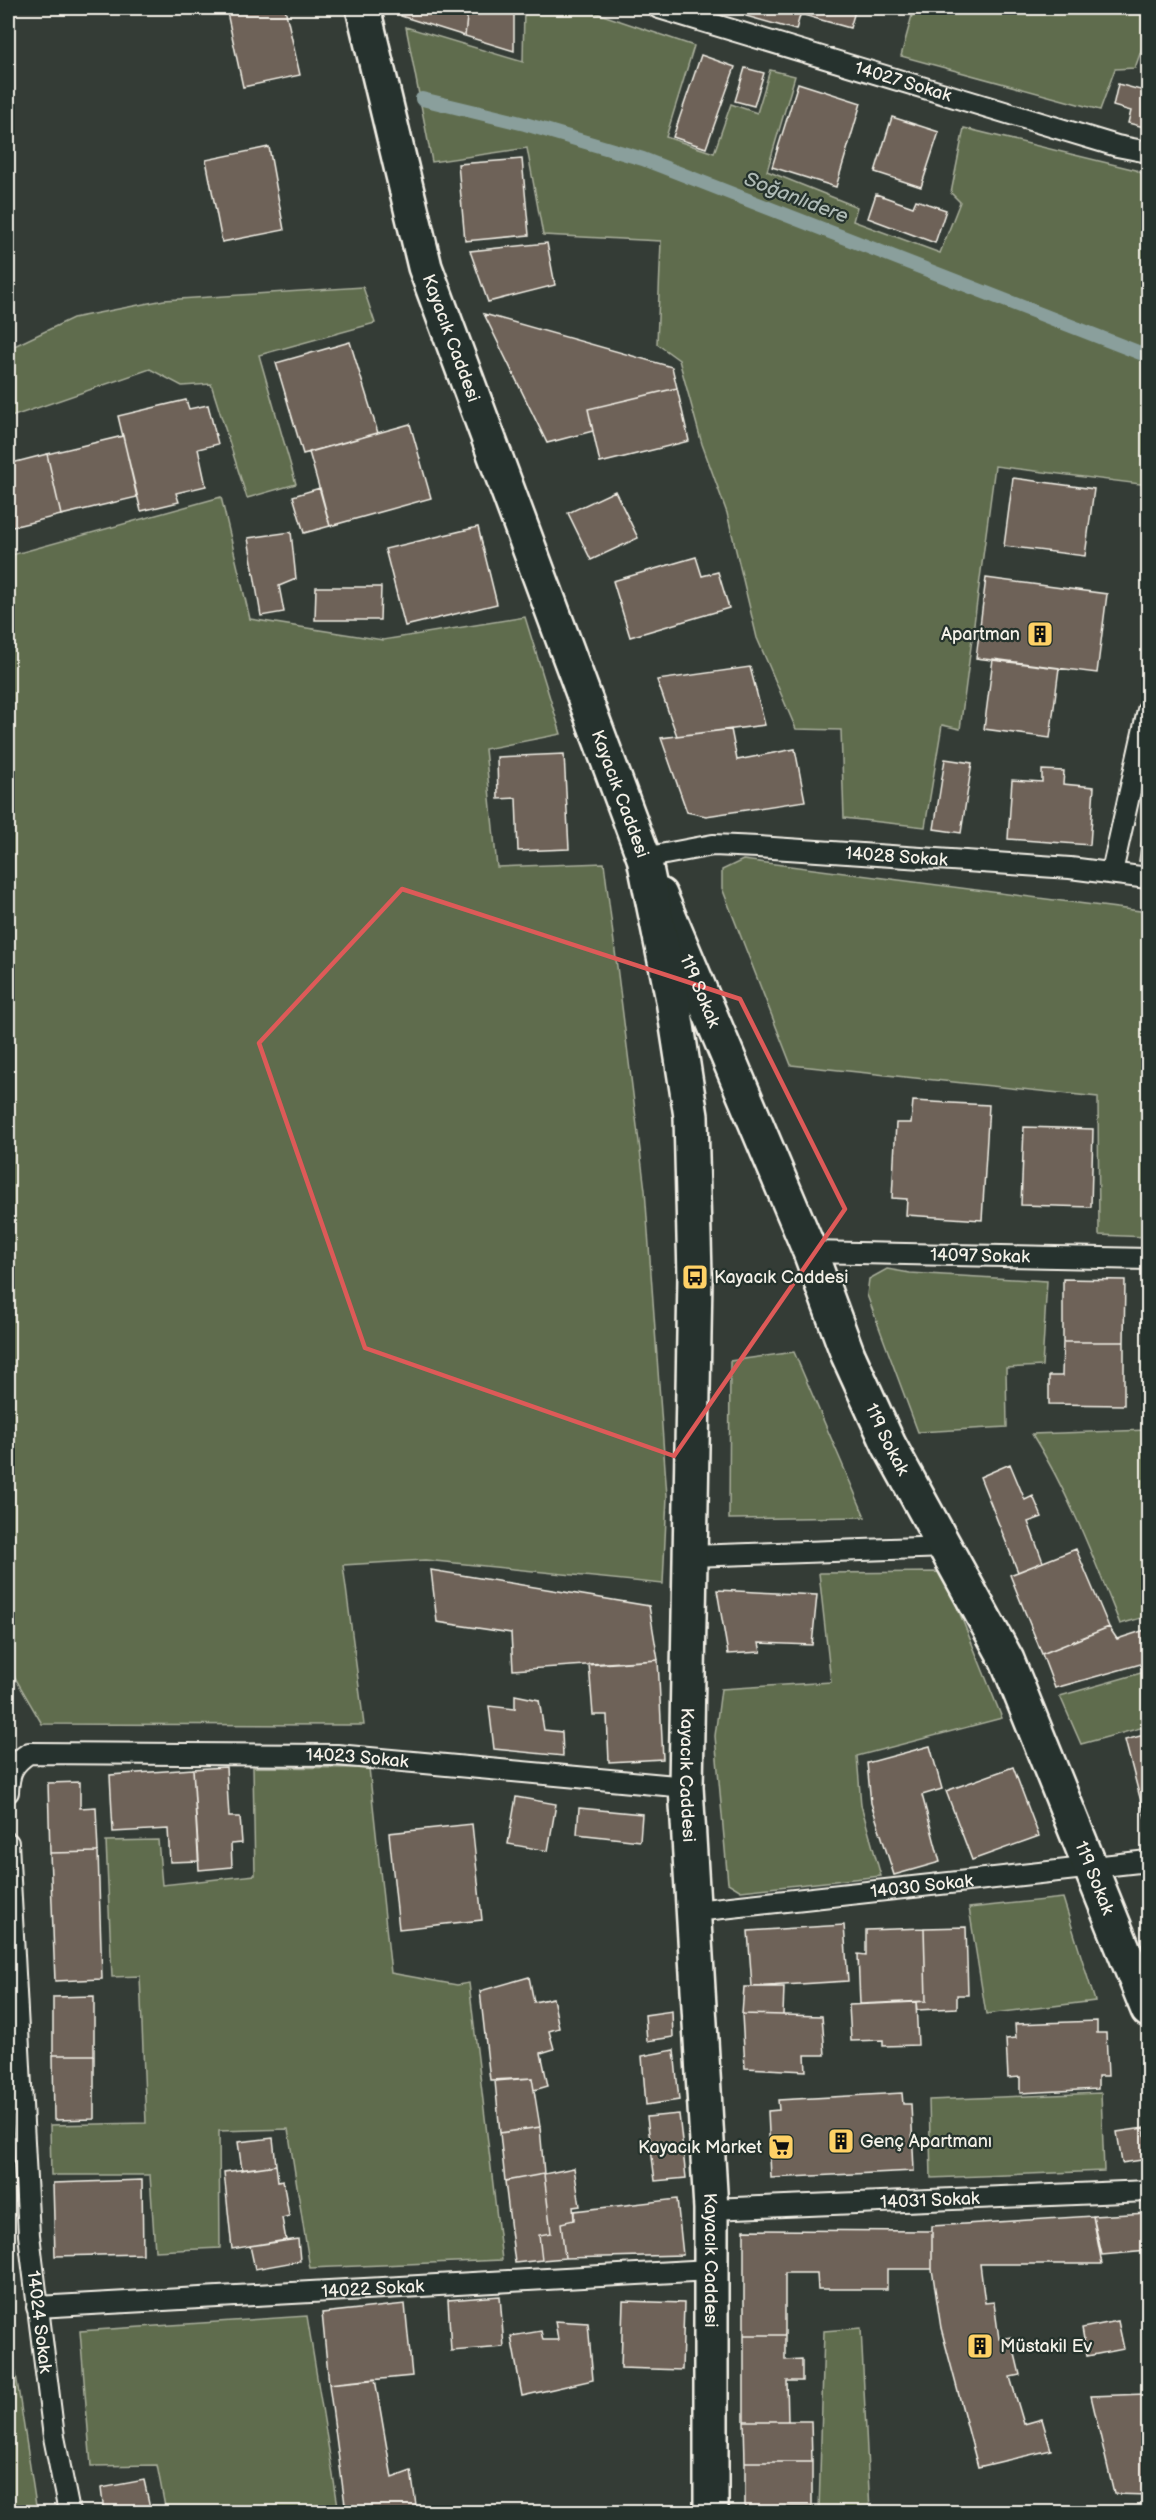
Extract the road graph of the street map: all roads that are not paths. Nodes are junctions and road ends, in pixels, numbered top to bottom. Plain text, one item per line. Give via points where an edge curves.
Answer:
1 (363, 8) edge
2 (659, 8) edge
3 (1149, 152) edge
4 (1149, 710) edge
5 (644, 858) junction
6 (1112, 872) junction
7 (1149, 878) edge
8 (810, 1252) junction
9 (1149, 1259) edge
10 (947, 1547) junction
11 (691, 1556) junction
12 (686, 1787) junction
13 (8, 1792) edge
14 (8, 1843) edge
15 (1149, 1861) edge
16 (1091, 1869) junction
17 (695, 1911) junction
18 (1149, 2010) edge
19 (1149, 2191) edge
20 (711, 2209) junction
21 (710, 2270) junction
22 (36, 2307) junction
23 (69, 2512) edge
24 (711, 2512) edge

1 - 5 street, Kayacık Caddesi via 425,267
2 - 3 lane, 14027 Sokak via 1117,146
4 - 6 lane
5 - 6 lane, 14028 Sokak via 712,845
5 - 8 street, 119 Sokak
5 - 11 street, Kayacık Caddesi via 673,1000 691,1116 695,1277
6 - 7 lane, 14028 Sokak
8 - 9 lane, 14097 Sokak
8 - 10 street, 119 Sokak via 848,1355 884,1435
10 - 11 lane
10 - 16 street, 119 Sokak via 1007,1660
11 - 12 street, Kayacık Caddesi
12 - 13 lane, 14023 Sokak via 337,1755 28,1753 15,1762
12 - 17 street, Kayacık Caddesi
14 - 22 lane, 14024 Sokak via 28,2235
15 - 16 lane, 14030 Sokak
16 - 17 lane, 14030 Sokak
16 - 18 street, 119 Sokak
17 - 20 street, Kayacık Caddesi
19 - 20 lane, 14031 Sokak
20 - 21 street, Kayacık Caddesi
21 - 22 lane, 14022 Sokak
21 - 24 street, Kayacık Caddesi
22 - 23 lane, 14024 Sokak

